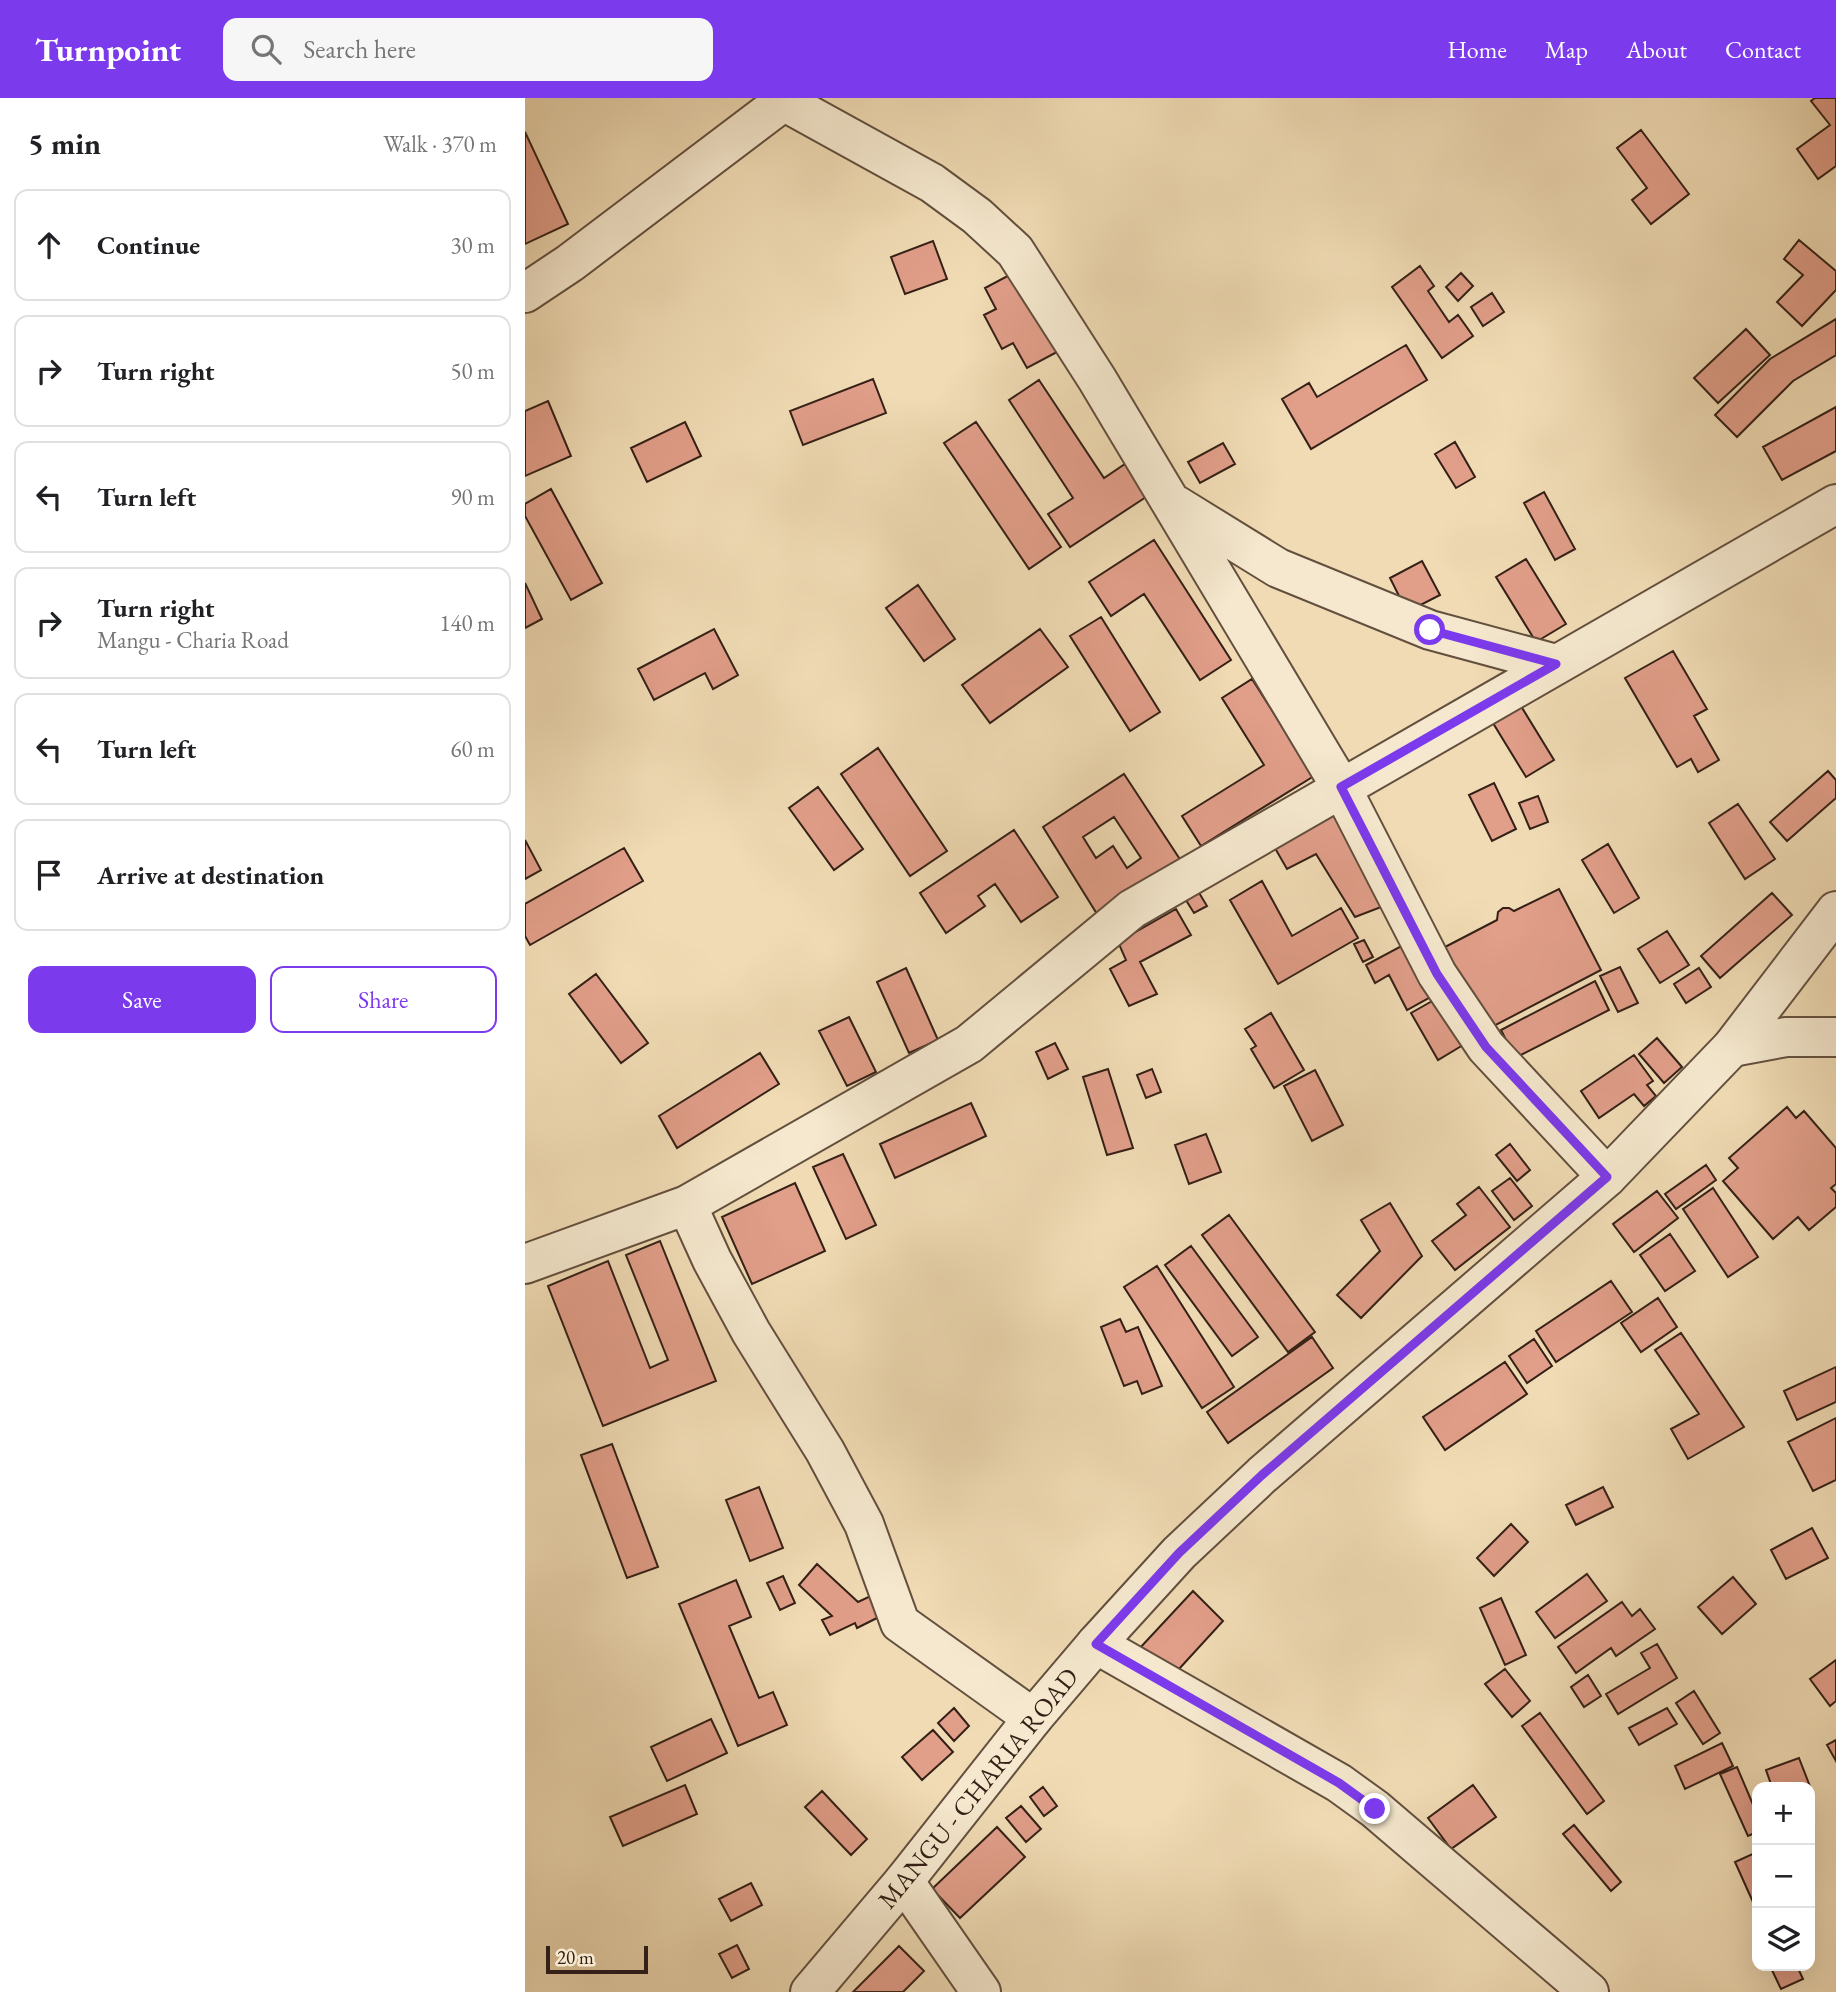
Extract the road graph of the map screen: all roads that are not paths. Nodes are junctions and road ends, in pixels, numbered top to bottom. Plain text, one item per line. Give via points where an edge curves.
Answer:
1 (781, 100) edge
2 (525, 293) edge
3 (1171, 502) junction
4 (1836, 504) edge
5 (1556, 664) junction
6 (1341, 787) junction
7 (1836, 911) edge
8 (1836, 1037) edge
9 (1732, 1046) junction
10 (1607, 1177) junction
11 (687, 1205) junction
12 (525, 1264) edge
13 (1096, 1644) junction
14 (1033, 1717) junction
15 (904, 1881) junction
16 (810, 1992) edge
17 (981, 1992) edge
18 (1589, 1992) edge

1 - 2 street
1 - 3 street via 932,183 1014,251
3 - 5 street via 1290,573 1430,630
3 - 6 street
4 - 5 street
5 - 6 street
6 - 10 street via 1437,974 1479,1037
6 - 11 street via 1132,909 969,1044
7 - 9 street, MANGU - CHARIA ROAD
8 - 9 street via 1786,1037
9 - 10 street, MANGU - CHARIA ROAD
10 - 13 street, MANGU - CHARIA ROAD via 1262,1475 1179,1553
11 - 12 street
11 - 14 street via 751,1332 864,1524 900,1623
13 - 14 street, MANGU - CHARIA ROAD
13 - 18 street via 1339,1783
14 - 15 street, MANGU - CHARIA ROAD
15 - 16 street, MANGU - CHARIA ROAD
15 - 17 street

